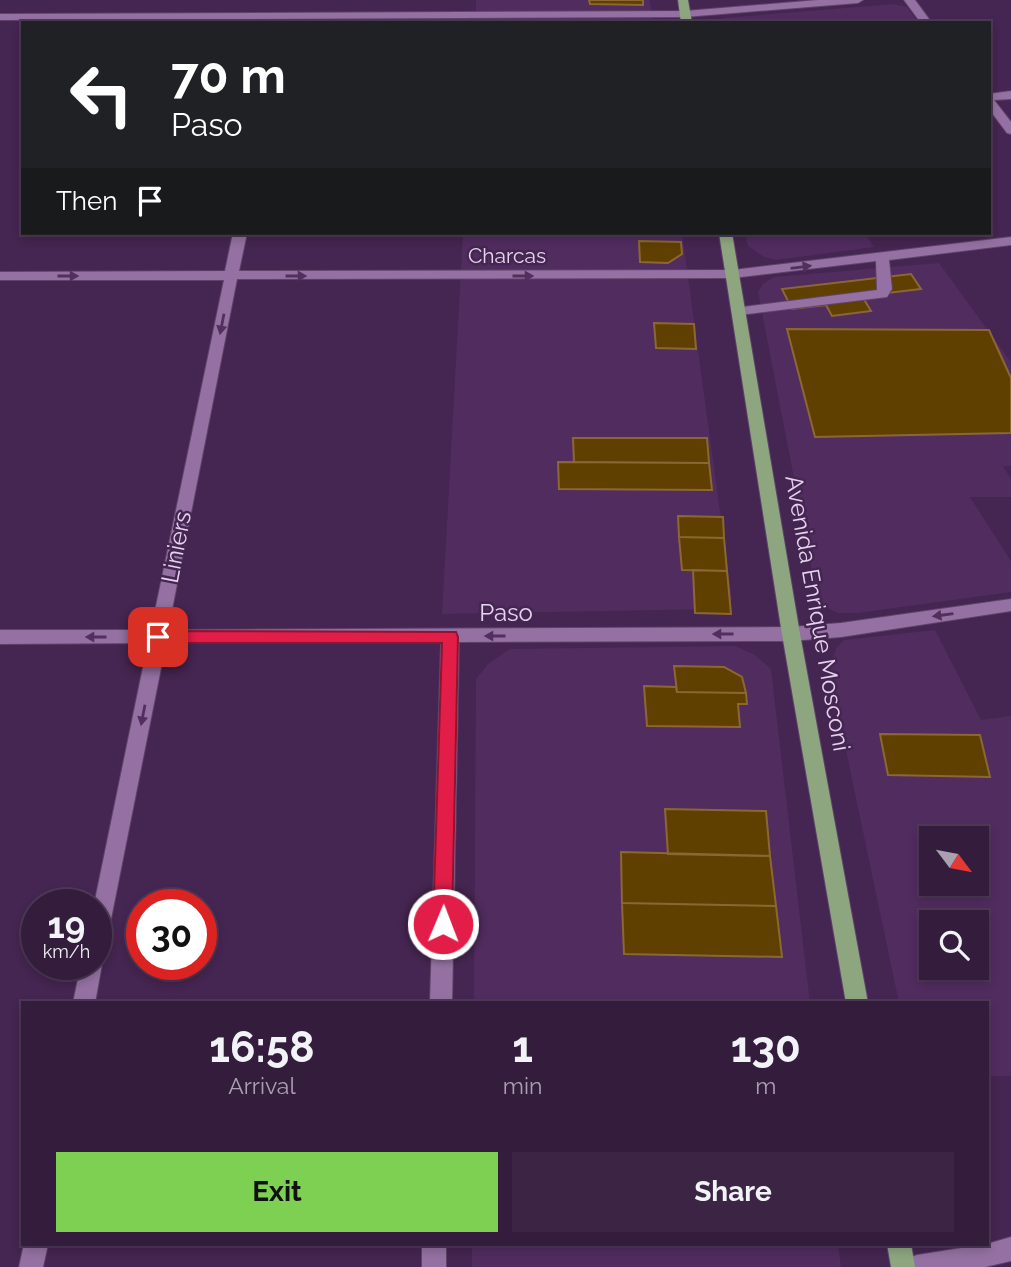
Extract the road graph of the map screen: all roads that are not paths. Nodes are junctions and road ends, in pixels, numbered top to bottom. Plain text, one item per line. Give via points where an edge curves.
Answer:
1 (287, 0) edge
2 (683, 0) edge
3 (858, 0) edge
4 (909, 0) edge
5 (0, 17) edge
6 (686, 18) edge
7 (283, 20) edge
8 (925, 21) edge
9 (1011, 95) edge
10 (991, 99) edge
11 (991, 102) edge
12 (1011, 130) edge
13 (240, 235) edge
14 (725, 235) edge
15 (1011, 241) edge
16 (882, 256) junction
17 (733, 274) junction
18 (0, 276) edge
19 (232, 276) junction
20 (740, 311) junction
21 (1011, 605) edge
22 (791, 634) junction
23 (0, 637) edge
24 (158, 637) junction
25 (450, 637) junction
26 (107, 889) edge
27 (89, 980) edge
28 (84, 1001) edge
29 (440, 1001) edge
30 (857, 1001) edge
31 (36, 1246) edge
32 (434, 1246) edge
33 (899, 1246) edge
34 (1011, 1249) edge
35 (31, 1267) edge
36 (434, 1267) edge
37 (903, 1267) edge
38 (917, 1267) edge

1 - 7 street
2 - 6 main road
3 - 6 street
4 - 8 street
5 - 7 street
6 - 7 street
9 - 10 street
11 - 12 street
13 - 19 street, Liniers
14 - 17 main road, Avenida Enrique Mosconi
15 - 16 street, Charcas
17 -> 16 street, Charcas
16 - 20 street via 882,294
19 -> 17 street, Charcas
17 - 20 main road, Avenida Enrique Mosconi
18 -> 19 street, Charcas
19 -> 24 street, Liniers
20 - 22 main road, Avenida Enrique Mosconi
21 -> 22 street, Paso
22 -> 25 street, Paso
22 - 30 main road, Avenida Enrique Mosconi
24 -> 23 street, Paso
24 - 25 street, Paso
24 -> 26 street, Liniers
25 - 29 street
27 - 28 street
31 - 35 street
32 - 36 street
33 - 37 main road
34 - 38 street

